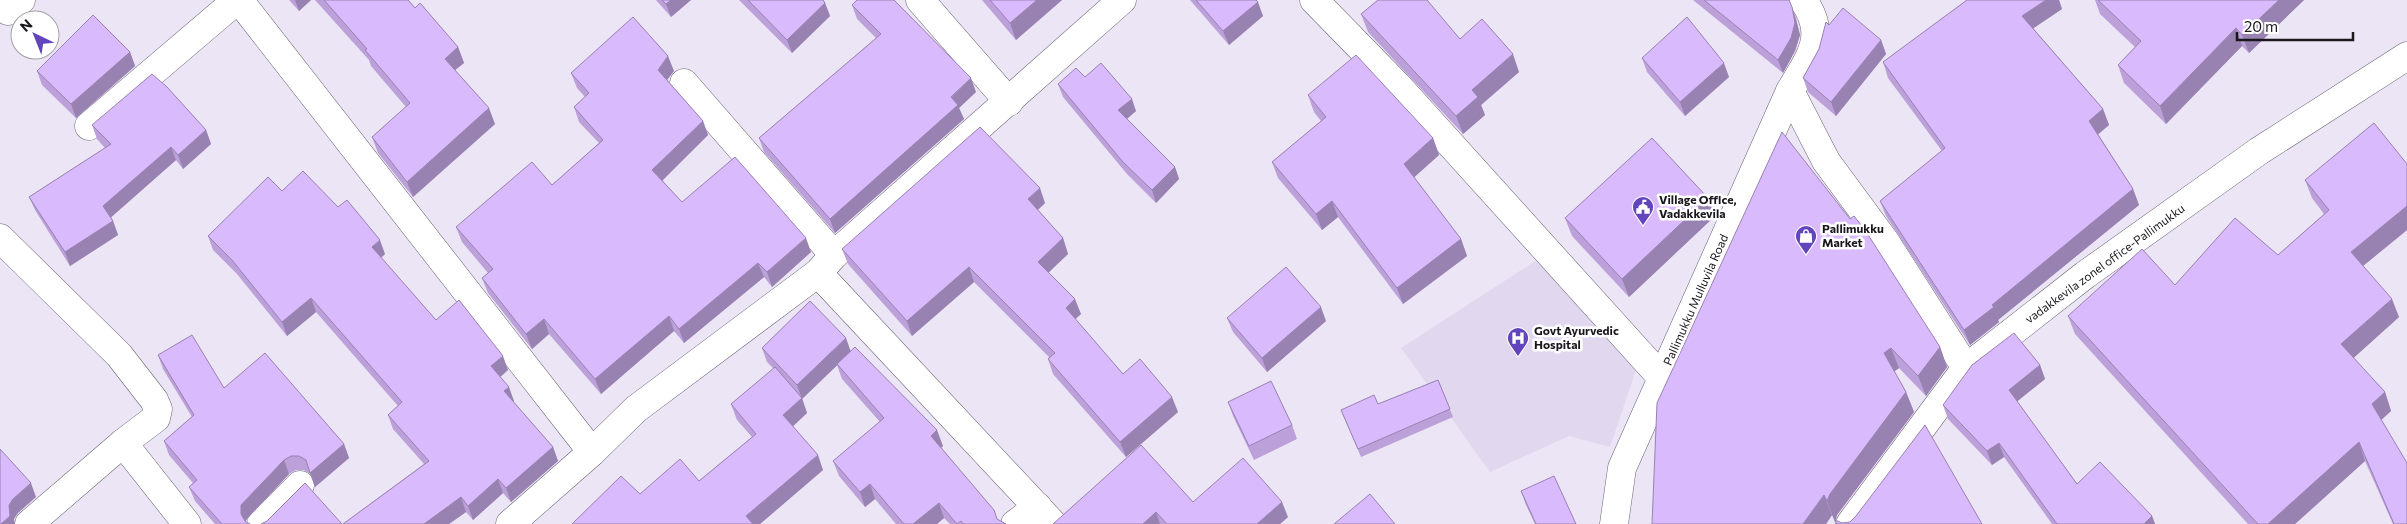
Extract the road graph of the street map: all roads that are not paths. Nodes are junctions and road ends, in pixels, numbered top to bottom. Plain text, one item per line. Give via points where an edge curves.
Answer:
1 (238, 0) edge
2 (920, 0) edge
3 (1122, 0) edge
4 (1314, 0) edge
5 (1803, 0) edge
6 (2407, 56) edge
7 (684, 83) dead end
8 (1790, 91) junction
9 (1010, 102) junction
10 (89, 126) dead end
11 (0, 238) edge
12 (826, 264) junction
13 (1966, 368) junction
14 (1662, 378) junction
15 (123, 443) junction
16 (592, 452) junction
17 (300, 485) edge
18 (1045, 516) edge
19 (29, 524) edge
20 (187, 524) edge
21 (261, 524) edge
22 (510, 524) edge
23 (1015, 524) edge
24 (1614, 524) edge
25 (1850, 524) edge

1 - 10 street
1 - 16 street
2 - 9 street
3 - 9 street
4 - 14 street via 1397,85
5 - 8 street, Pallimukku Mulluvila Road via 1817,28 1814,50
6 - 13 street, vadakkevila zonel office-Pallimukku via 2258,151 2085,276
7 - 12 street
8 - 13 street via 1826,161 1885,241
8 - 14 street, Pallimukku Mulluvila Road
9 - 12 street
11 - 15 street via 119,355 154,400 158,409 156,418
12 - 16 street via 636,409
12 - 18 street
13 - 25 street, vadakkevila zonel office-Pallimukku
14 - 24 street, Pallimukku Mulluvila Road via 1622,468
15 - 19 street
15 - 20 street
16 - 22 street
17 - 21 street
18 - 23 street

